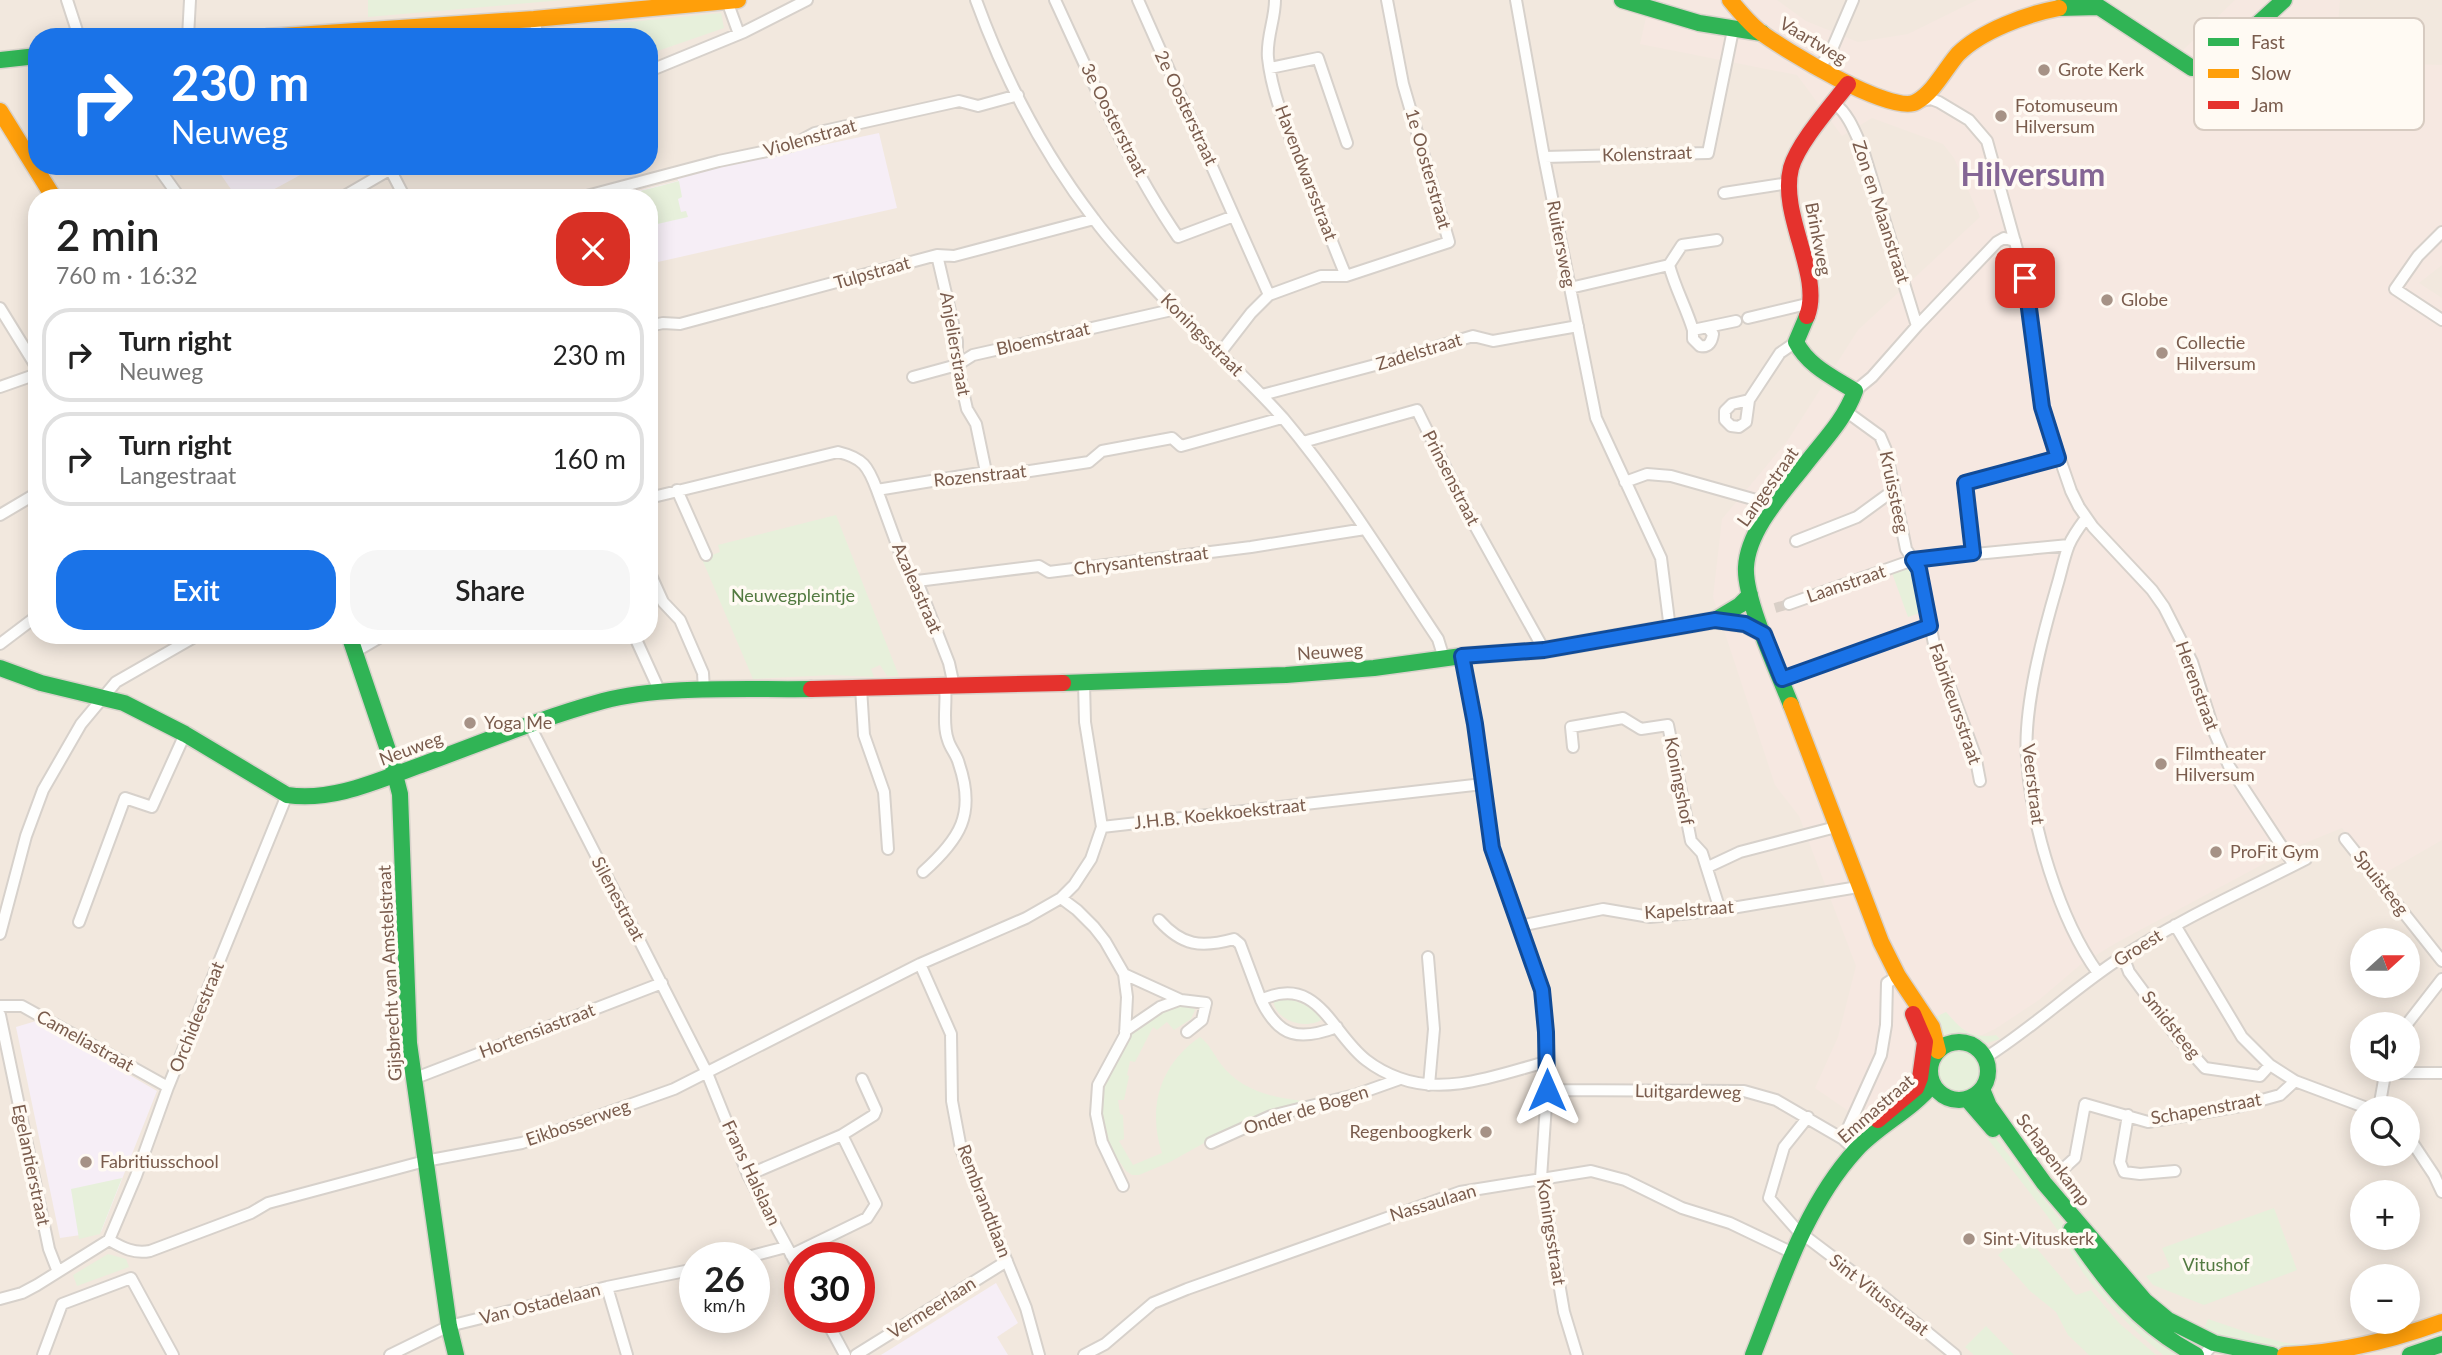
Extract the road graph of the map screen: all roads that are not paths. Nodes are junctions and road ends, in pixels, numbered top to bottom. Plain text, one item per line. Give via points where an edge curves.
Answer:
1 (67, 0) edge
2 (190, 0) edge
3 (807, 0) edge
4 (976, 0) edge
5 (1055, 0) edge
6 (1138, 0) edge
7 (1275, 0) edge
8 (1387, 0) edge
9 (1516, 0) edge
10 (1622, 0) edge
11 (1853, 0) edge
12 (2284, 0) edge
13 (732, 1) edge
14 (1732, 2) edge
15 (2265, 18) edge
16 (534, 19) junction
17 (1712, 25) junction
18 (76, 28) edge
19 (188, 28) edge
20 (400, 28) edge
21 (536, 28) edge
22 (1732, 33) junction
23 (1762, 33) junction
24 (739, 34) junction
25 (28, 57) edge
26 (0, 60) edge
27 (1819, 66) junction
28 (658, 67) edge
29 (1270, 68) junction
30 (2194, 68) edge
31 (1848, 84) junction
32 (1018, 95) junction
33 (1920, 100) junction
34 (1835, 104) junction
35 (0, 111) edge
36 (1347, 143) dead end
37 (28, 156) edge
38 (1544, 157) junction
39 (381, 175) edge
40 (1789, 183) junction
41 (357, 189) edge
42 (621, 189) edge
43 (1724, 193) dead end
44 (1234, 216) junction
45 (1094, 219) junction
46 (2442, 232) edge
47 (1717, 240) dead end
48 (2015, 241) junction
49 (937, 255) junction
50 (1670, 265) junction
51 (1346, 276) junction
52 (1570, 288) junction
53 (1269, 295) junction
54 (1811, 303) junction
55 (0, 308) edge
56 (1176, 309) junction
57 (2442, 320) edge
58 (658, 324) edge
59 (1578, 326) junction
60 (1917, 326) junction
61 (1708, 328) junction
62 (1693, 330) junction
63 (1796, 342) junction
64 (1220, 353) junction
65 (28, 356) edge
66 (957, 365) junction
67 (28, 375) edge
68 (913, 377) dead end
69 (0, 387) edge
70 (1855, 391) junction
71 (1262, 395) junction
72 (1749, 400) dead end
73 (1847, 412) junction
74 (1282, 418) junction
75 (1303, 442) junction
76 (2058, 458) junction
77 (986, 472) junction
78 (1625, 482) junction
79 (677, 490) junction
80 (877, 490) junction
81 (1894, 490) junction
82 (658, 495) edge
83 (28, 498) edge
84 (1774, 505) junction
85 (0, 515) edge
86 (2086, 518) junction
87 (1365, 529) junction
88 (1796, 541) dead end
89 (2069, 545) junction
90 (1973, 553) junction
91 (706, 555) dead end
92 (1913, 560) junction
93 (917, 581) junction
94 (658, 591) edge
95 (1750, 594) junction
96 (1789, 604) tunnel mouth
97 (1715, 620) junction
98 (28, 623) edge
99 (1930, 626) junction
100 (1670, 629) junction
101 (1764, 634) junction
102 (0, 644) edge
103 (182, 644) edge
104 (352, 644) edge
105 (369, 644) edge
106 (639, 644) edge
107 (1544, 650) junction
108 (355, 652) junction
109 (1455, 657) junction
110 (0, 668) edge
111 (1786, 678) junction
112 (1084, 683) junction
113 (950, 686) junction
114 (861, 688) junction
115 (704, 691) junction
116 (660, 692) junction
117 (103, 699) junction
118 (530, 726) junction
119 (185, 734) junction
120 (1573, 747) dead end
121 (396, 776) junction
122 (1980, 781) dead end
123 (1483, 785) junction
124 (287, 795) junction
125 (1102, 827) junction
126 (1836, 827) junction
127 (2345, 839) dead end
128 (888, 849) dead end
129 (2306, 859) dead end
130 (2294, 865) junction
131 (1708, 867) junction
132 (923, 872) dead end
133 (1858, 887) junction
134 (1061, 898) junction
135 (1720, 909) junction
136 (1159, 920) dead end
137 (79, 922) dead end
138 (2175, 925) junction
139 (1520, 926) junction
140 (0, 934) edge
141 (1428, 957) dead end
142 (2123, 957) junction
143 (2442, 961) edge
144 (920, 964) junction
145 (2098, 973) junction
146 (1124, 974) junction
147 (1898, 976) junction
148 (2442, 979) edge
149 (662, 984) junction
150 (1179, 1000) junction
151 (1261, 1000) junction
152 (0, 1006) edge
153 (2416, 1012) edge
154 (0, 1015) edge
155 (1337, 1027) junction
156 (1125, 1031) junction
157 (1187, 1032) dead end
158 (1938, 1051) junction
159 (1985, 1058) junction
160 (1546, 1062) junction
161 (2270, 1065) junction
162 (2420, 1072) edge
163 (707, 1073) junction
164 (2442, 1073) edge
165 (413, 1079) junction
166 (862, 1079) dead end
167 (1400, 1079) junction
168 (2295, 1081) junction
169 (1933, 1084) junction
170 (1429, 1085) junction
171 (168, 1087) junction
172 (1982, 1089) junction
173 (1547, 1090) junction
174 (1967, 1099) junction
175 (2350, 1102) edge
176 (2128, 1115) junction
177 (1808, 1117) junction
178 (842, 1135) junction
179 (1212, 1143) dead end
180 (1849, 1144) junction
181 (2420, 1154) edge
182 (425, 1161) junction
183 (2064, 1168) dead end
184 (2175, 1171) dead end
185 (748, 1175) junction
186 (1541, 1178) junction
187 (1123, 1186) dead end
188 (2442, 1192) edge
189 (1803, 1235) junction
190 (109, 1240) junction
191 (784, 1242) edge
192 (810, 1242) edge
193 (1796, 1254) junction
194 (1007, 1261) junction
195 (58, 1272) junction
196 (679, 1272) edge
197 (607, 1287) junction
198 (0, 1299) edge
199 (2442, 1322) edge
200 (449, 1326) junction
201 (833, 1333) edge
202 (2442, 1344) edge
203 (2214, 1350) edge
204 (43, 1355) edge
205 (173, 1355) edge
206 (390, 1355) edge
207 (456, 1355) edge
208 (626, 1355) edge
209 (845, 1355) edge
210 (856, 1355) edge
211 (1040, 1355) edge
212 (1084, 1355) edge
213 (1577, 1355) edge
214 (1753, 1355) edge
215 (1955, 1355) edge
216 (2196, 1355) edge
217 (2273, 1355) edge
218 (2285, 1355) edge
219 (2410, 1355) edge

1 - 18 street
2 - 19 street
3 - 24 street
4 - 32 street, Koningsstraat
5 - 44 street, 3e Oosterstraat via 1119,133 1178,237
6 - 44 street, 2e Oosterstraat
7 - 29 street, Havendwarsstraat via 1269,29
8 - 51 street, 1e Oosterstraat via 1403,84 1449,242
9 - 38 street, Ruitersweg
10 - 17 street
11 - 27 street via 1829,56
12 - 15 street
13 - 16 street
13 - 24 street
14 - 17 street
14 - 23 street, Vaartweg
16 - 20 street
16 - 21 street
17 - 22 street
22 - 23 street
22 - 38 street, Kolenstraat via 1708,153
23 - 27 street, Vaartweg
24 - 28 street
25 - 26 street
27 - 31 street, Vaartweg
29 - 36 street via 1318,58
29 - 51 street, Havendwarsstraat via 1285,124
30 - 33 street via 2099,7 2056,2 2017,18 1964,50
31 - 33 street, Vaartweg via 1900,104
31 - 34 street, Brinkweg
32 - 42 street, Violenstraat via 978,106 959,101 816,133 791,146 719,160
32 - 45 street, Koningsstraat
33 - 48 street, Herenstraat via 1939,102 1969,120 1987,141
34 - 40 street, Brinkweg via 1796,154
34 - 60 street, Zon en Maanstraat via 1863,150
35 - 37 street
38 - 52 street, Ruitersweg
39 - 41 street
40 - 43 street, Brinkweg
40 - 54 street, Brinkweg
44 - 53 street, 2e Oosterstraat
45 - 49 street, Tulpstraat via 954,256
45 - 56 street, Koningsstraat
46 - 57 street via 2395,289
47 - 50 street via 1682,245
48 - 60 street, Langestraat via 2004,238 1997,242
48 - 76 street, Herenstraat via 2025,278 2042,407
49 - 58 street, Tulpstraat via 681,324
49 - 66 street, Anjelierstraat via 957,341
50 - 52 street
50 - 62 street
51 - 53 street, 1e Oosterstraat via 1321,276
52 - 59 street, Ruitersweg
53 - 64 street, 1e Oosterstraat
54 - 61 street, Brinkweg
54 - 63 street, Brinkweg
55 - 65 street
56 - 64 street, Koningsstraat
56 - 66 street, Bloemstraat via 972,355
59 - 71 street, Zadelstraat via 1493,341 1473,336
59 - 78 street, Ruitersweg via 1596,418
60 - 70 street, Langestraat
61 - 62 street
61 - 62 street via 1713,339 1703,347 1693,339
63 - 70 street via 1800,352
63 - 72 street, Brinkweg via 1780,353
64 - 71 street, Koningsstraat
66 - 68 street, Bloemstraat
66 - 77 street, Anjelierstraat
67 - 69 street
70 - 73 street, Langestraat
71 - 74 street, Koningsstraat
73 - 81 street, Kruissteeg via 1880,436
73 - 84 street, Langestraat
74 - 75 street, Koningsstraat
74 - 77 street, Rozenstraat via 1181,446 1172,438 1101,451 1089,462 996,476
75 - 87 street, Koningsstraat
75 - 107 street, Prinsenstraat via 1418,410 1469,515
76 - 86 street, Herenstraat
76 - 90 street via 1965,483
77 - 80 street, Rozenstraat
78 - 84 street via 1647,474 1671,476
78 - 100 street, Ruitersweg via 1661,558
79 - 80 street via 838,452 863,462
79 - 82 street
79 - 91 street
80 - 93 street, Azaleastraat via 907,572
81 - 88 street via 1857,517
81 - 92 street, Kruissteeg via 1906,549
83 - 85 street
84 - 95 street, Langestraat via 1749,550
86 - 89 street
86 - 130 street, Herenstraat via 2164,607 2192,662 2229,766
87 - 93 street, Chrysantenstraat via 1049,572 1039,566
87 - 109 street, Koningsstraat via 1438,639 1442,653
89 - 90 street, Laanstraat
89 - 145 street, Veerstraat via 2036,669 2027,761 2051,872 2078,941
90 - 92 street, Laanstraat
92 - 96 street, Laanstraat
92 - 99 street, Kruissteeg via 1919,569
93 - 113 street, Azaleastraat via 949,663
94 - 115 street via 680,620 703,673
95 - 97 street, Neuweg
95 - 101 street, Langestraat
97 - 100 street, Neuweg
97 - 101 street, Neuweg via 1745,624
98 - 102 street
99 - 111 street
99 - 122 street, Fabrikeursstraat
100 - 107 street, Neuweg
101 - 111 street, Langestraat
103 - 117 street via 116,682
104 - 108 street, Gijsbrecht van Amstelstraat
105 - 108 street
106 - 116 street
107 - 109 street, Neuweg
108 - 121 street, Gijsbrecht van Amstelstraat
109 - 112 street, Neuweg via 1286,675
109 - 123 street, Koningsstraat via 1475,724
110 - 117 street
111 - 126 street, Langestraat
112 - 113 street, Neuweg
112 - 125 street via 1085,722
113 - 114 street, Neuweg
113 - 132 street via 946,736 959,762 967,796 962,824 947,851
114 - 115 street, Neuweg
114 - 128 street via 864,734 884,792
115 - 116 street, Neuweg
116 - 118 street, Neuweg via 606,700
117 - 119 street via 124,703
117 - 140 street via 81,724 43,790
118 - 121 street, Neuweg
118 - 149 street, Silenestraat
119 - 124 street
119 - 137 street via 152,807 125,798
120 - 131 street, Koningshof via 1571,727 1623,718 1641,729 1668,725 1691,841
121 - 124 street, Neuweg via 328,794
121 - 165 street, Gijsbrecht van Amstelstraat
123 - 125 street, J.H.B. Koekkoekstraat
123 - 139 street, Koningsstraat via 1492,848
124 - 171 street, Orchideestraat
125 - 134 street, Eikbosserweg via 1091,859
126 - 131 street via 1741,852
126 - 133 street, Langestraat
127 - 143 street, Spuisteeg
129 - 130 street, Groest
130 - 138 street, Groest
131 - 135 street, Koningshof
133 - 135 street, Kapelstraat
133 - 147 street, Langestraat
134 - 144 street, Eikbosserweg
134 - 146 street via 1094,927
135 - 139 street, Kapelstraat via 1650,917 1603,909
136 - 151 street via 1191,944 1213,945 1234,939
138 - 142 street, Groest
138 - 161 street via 2242,1037
139 - 160 street, Koningsstraat via 1542,990
141 - 170 street via 1434,1029
142 - 145 street, Groest
142 - 161 street, Smidsteeg via 2177,1037 2206,1068 2260,1076
144 - 163 street, Eikbosserweg
144 - 194 street, Rembrandtlaan via 951,1034 953,1101 961,1149
145 - 159 street, Groest
146 - 150 street
146 - 156 street
147 - 158 street, Langestraat via 1928,1020
147 - 180 street, Emmastraat via 1887,983 1881,1055
147 - 180 street via 1924,1039 1919,1082
148 - 153 street
149 - 163 street, Silenestraat
149 - 165 street, Hortensiastraat
150 - 156 street
150 - 157 street via 1206,1003 1202,1020
151 - 155 street via 1290,992 1309,999
151 - 155 street via 1281,1028 1298,1036
152 - 171 street, Cameliastraat via 22,1006
154 - 195 street, Egelantierstraat via 49,1249
155 - 167 street via 1365,1059
156 - 187 street via 1098,1085 1096,1114 1102,1142
158 - 159 street via 1963,1043
158 - 169 street via 1930,1067
159 - 172 street via 1988,1073
160 - 170 street via 1453,1085
160 - 173 street, Koningsstraat
161 - 168 street
162 - 164 street
163 - 182 street, Eikbosserweg via 522,1143
163 - 185 street, Frans Halslaan
165 - 182 street, Gijsbrecht van Amstelstraat
166 - 178 street via 876,1110
167 - 170 street
167 - 179 street, Onder de Bogen via 1271,1116
168 - 175 street
168 - 176 street, Schapenstraat via 2280,1095 2240,1106 2148,1122
169 - 174 street via 1948,1098
169 - 180 street, Emmastraat via 1917,1103
171 - 190 street, Orchideestraat
172 - 174 street
172 - 203 street, Schapenkamp via 1989,1106 2044,1183 2145,1301
173 - 177 street, Luitgardeweg via 1736,1090 1776,1100
173 - 186 street, Koningsstraat
174 - 216 street, Schapenkamp via 2057,1209 2122,1302 2163,1336
176 - 183 street, Schapenstraat via 2085,1104 2077,1163
176 - 184 street via 2120,1162 2124,1172
177 - 180 street, Luitgardeweg
177 - 189 street via 1784,1147 1769,1198
178 - 185 street
178 - 192 street via 876,1204 867,1218
180 - 189 street, Emmastraat
181 - 188 street
182 - 190 street, Eikbosserweg via 268,1203 150,1251 125,1249
182 - 200 street, Gijsbrecht van Amstelstraat
185 - 191 street, Frans Halslaan
186 - 193 street, Nassaulaan via 1591,1171 1625,1180
186 - 212 street, Nassaulaan via 1460,1192 1187,1289 1153,1303 1105,1345
186 - 213 street, Koningsstraat via 1564,1312
189 - 193 street, Emmastraat
189 - 215 street, Sint Vitusstraat
190 - 195 street
193 - 214 street, Emmastraat
194 - 210 street, Vermeerlaan
194 - 211 street, Rembrandtlaan
195 - 198 street via 22,1293
196 - 197 street, Van Ostadelaan
197 - 200 street, Van Ostadelaan
197 - 208 street
199 - 218 street via 2391,1341 2326,1354
200 - 206 street, Van Ostadelaan
200 - 207 street, Gijsbrecht van Amstelstraat
201 - 209 street
202 - 219 street
203 - 217 street, Schapenkamp
204 - 205 street via 62,1304 131,1278

